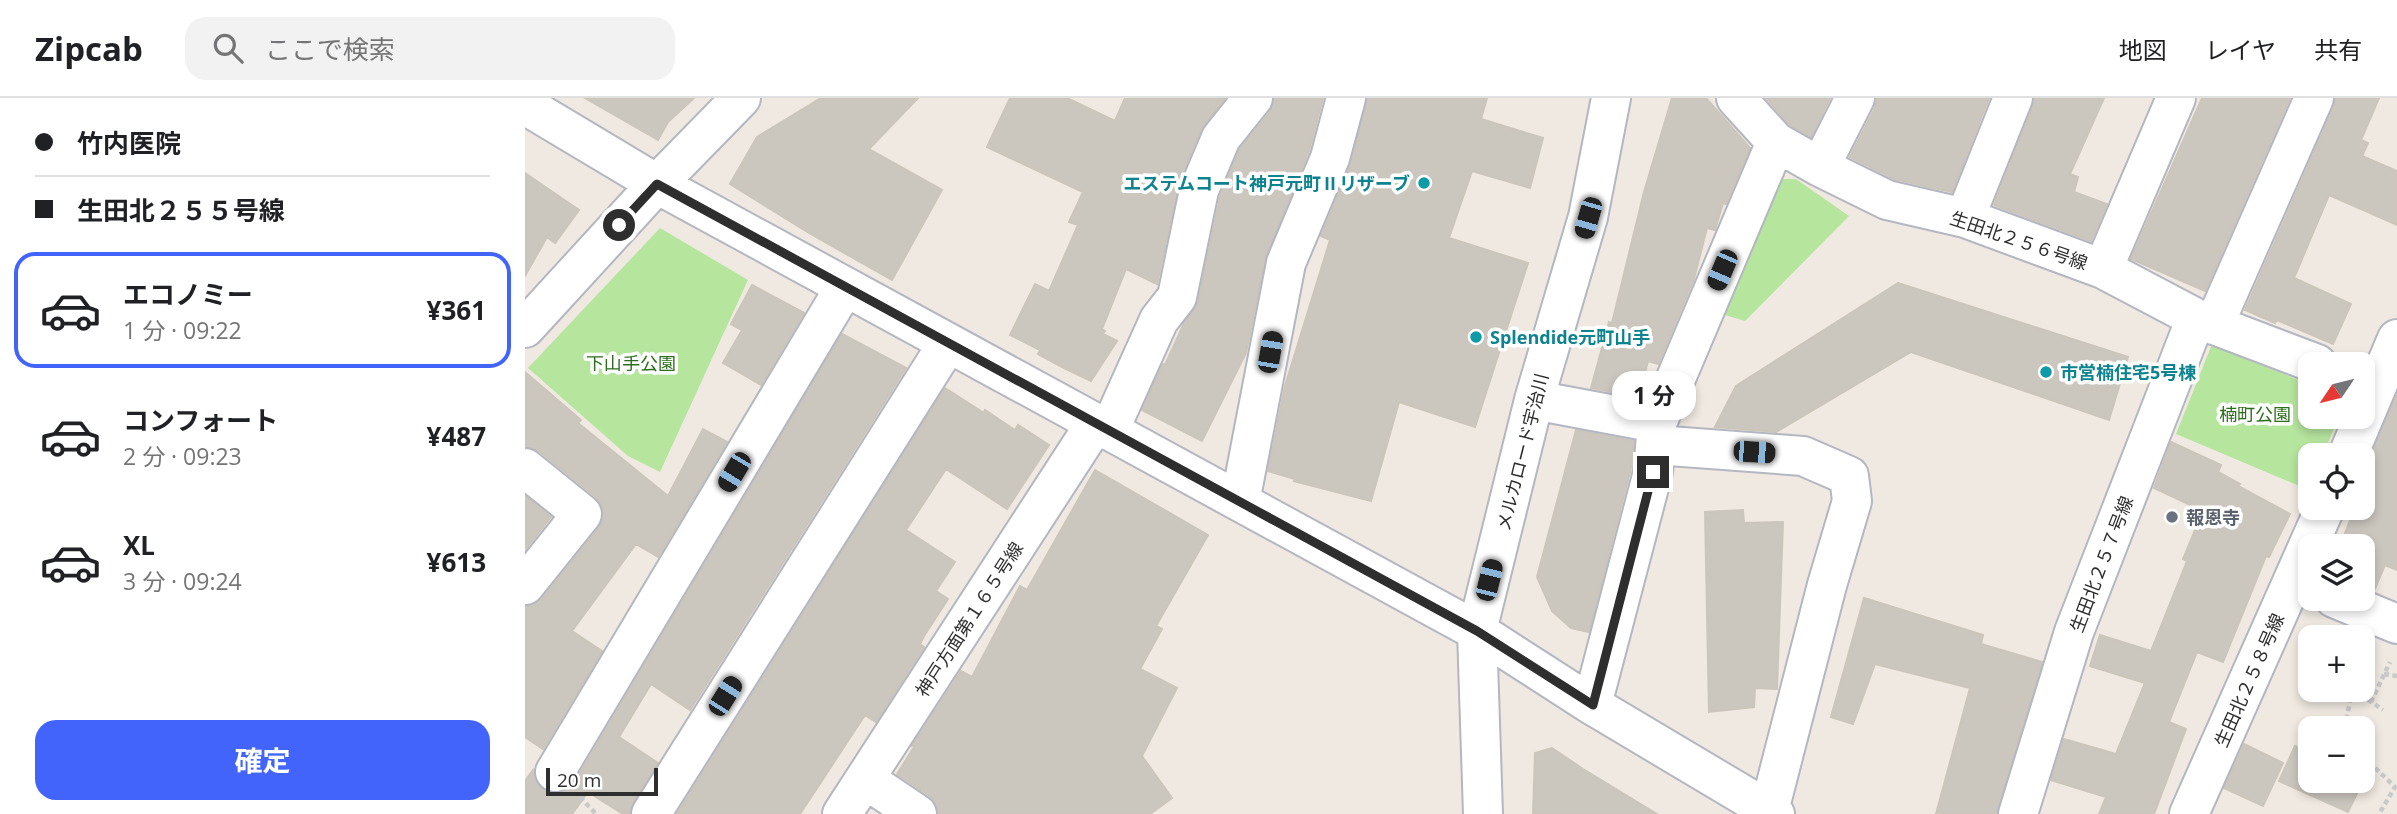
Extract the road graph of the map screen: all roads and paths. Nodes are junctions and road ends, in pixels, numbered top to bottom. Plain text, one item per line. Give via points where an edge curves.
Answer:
1 (741, 98) edge
2 (1253, 98) edge
3 (1346, 98) edge
4 (1611, 98) edge
5 (1736, 98) edge
6 (1855, 98) edge
7 (2013, 98) edge
8 (2176, 98) edge
9 (2314, 98) edge
10 (525, 105) edge
11 (1776, 142) junction
12 (1820, 167) junction
13 (657, 184) junction
14 (1965, 218) junction
15 (2103, 269) junction
16 (845, 287) junction
17 (2205, 321) junction
18 (525, 328) edge
19 (2397, 339) edge
20 (948, 343) junction
21 (2298, 357) edge
22 (2379, 387) edge
23 (1534, 400) junction
24 (1102, 427) junction
25 (1656, 434) junction
26 (2353, 443) edge
27 (525, 468) edge
28 (1240, 502) junction
29 (525, 585) edge
30 (2298, 591) edge
31 (2353, 611) edge
32 (1477, 631) junction
33 (2395, 640) edge
34 (2384, 674) junction
35 (2397, 676) edge
36 (2375, 693) edge
37 (2371, 702) edge
38 (1593, 705) junction
39 (2383, 710) dead end
40 (2375, 768) edge
41 (555, 772) dead end
42 (865, 779) junction
43 (1772, 812) edge
44 (651, 814) edge
45 (842, 814) edge
46 (917, 814) edge
47 (1483, 814) edge
48 (2018, 814) edge
49 (2189, 814) edge
50 (2379, 814) edge

1 - 13 street
2 - 24 street, 神戸方面第１６５号線 via 1221,138 1199,190 1177,298 1159,320
3 - 28 street via 1330,158 1286,263
4 - 23 street, メルカロード宇治川 via 1588,218
5 - 11 street, 生田北２５６号線
6 - 12 street
7 - 14 street
8 - 15 street
9 - 17 street, 生田北２５７号線
10 - 13 street
11 - 12 street, 生田北２５６号線
11 - 25 street
12 - 14 street, 生田北２５６号線 via 1887,200
13 - 16 street
13 - 18 street
14 - 15 street, 生田北２５６号線
15 - 17 street, 生田北２５６号線
16 - 20 street
16 - 41 street
17 - 21 street, 生田北２５６号線
17 - 48 street, 生田北２５７号線 via 2074,632
19 - 22 street
20 - 24 street
20 - 44 street
22 - 26 street
23 - 25 street
23 - 32 street, メルカロード宇治川
24 - 28 street
24 - 42 street, 神戸方面第１６５号線
25 - 38 street via 1653,472
25 - 43 street via 1803,456 1849,476 1852,501
27 - 29 street via 582,514
28 - 32 street
30 - 49 street, 生田北２５８号線
31 - 33 street
32 - 38 street
32 - 47 street, メルカロード宇治川
33 - 34 path
34 - 35 path
34 - 36 path
37 - 39 path
38 - 43 street
40 - 50 path via 2395,787
42 - 45 street, 神戸方面第１６５号線
42 - 46 street

